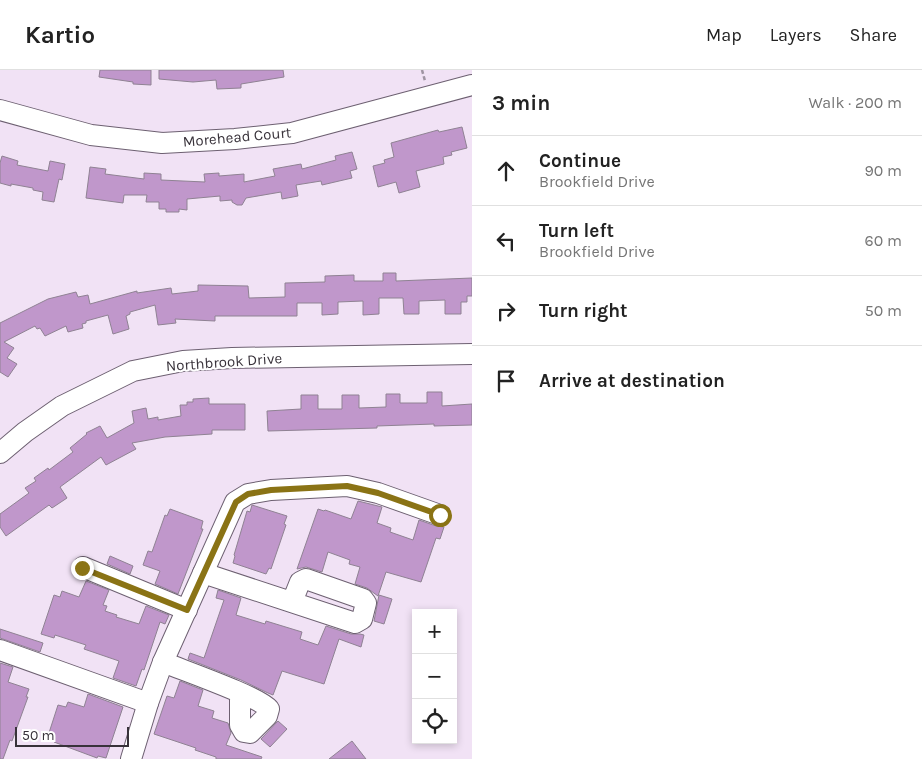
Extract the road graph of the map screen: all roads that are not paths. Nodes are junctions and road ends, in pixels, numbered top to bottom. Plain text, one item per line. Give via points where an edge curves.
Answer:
1 (472, 85) edge
2 (0, 110) edge
3 (472, 354) edge
4 (0, 452) edge
5 (440, 515) dead end
6 (82, 568) dead end
7 (203, 573) junction
8 (292, 602) dead end
9 (187, 610) junction
10 (0, 650) edge
11 (164, 662) junction
12 (240, 694) dead end
13 (148, 703) junction
14 (131, 759) edge

1 - 2 street, Morehead Court via 292,133 235,140 162,143 91,136
3 - 4 street, Northbrook Drive via 232,358 183,361 142,369 62,406
5 - 7 street via 378,493 347,486 248,494 236,502
6 - 9 street
7 - 8 street
7 - 9 street
9 - 11 street
10 - 13 street
11 - 12 street
11 - 13 street
13 - 14 street

